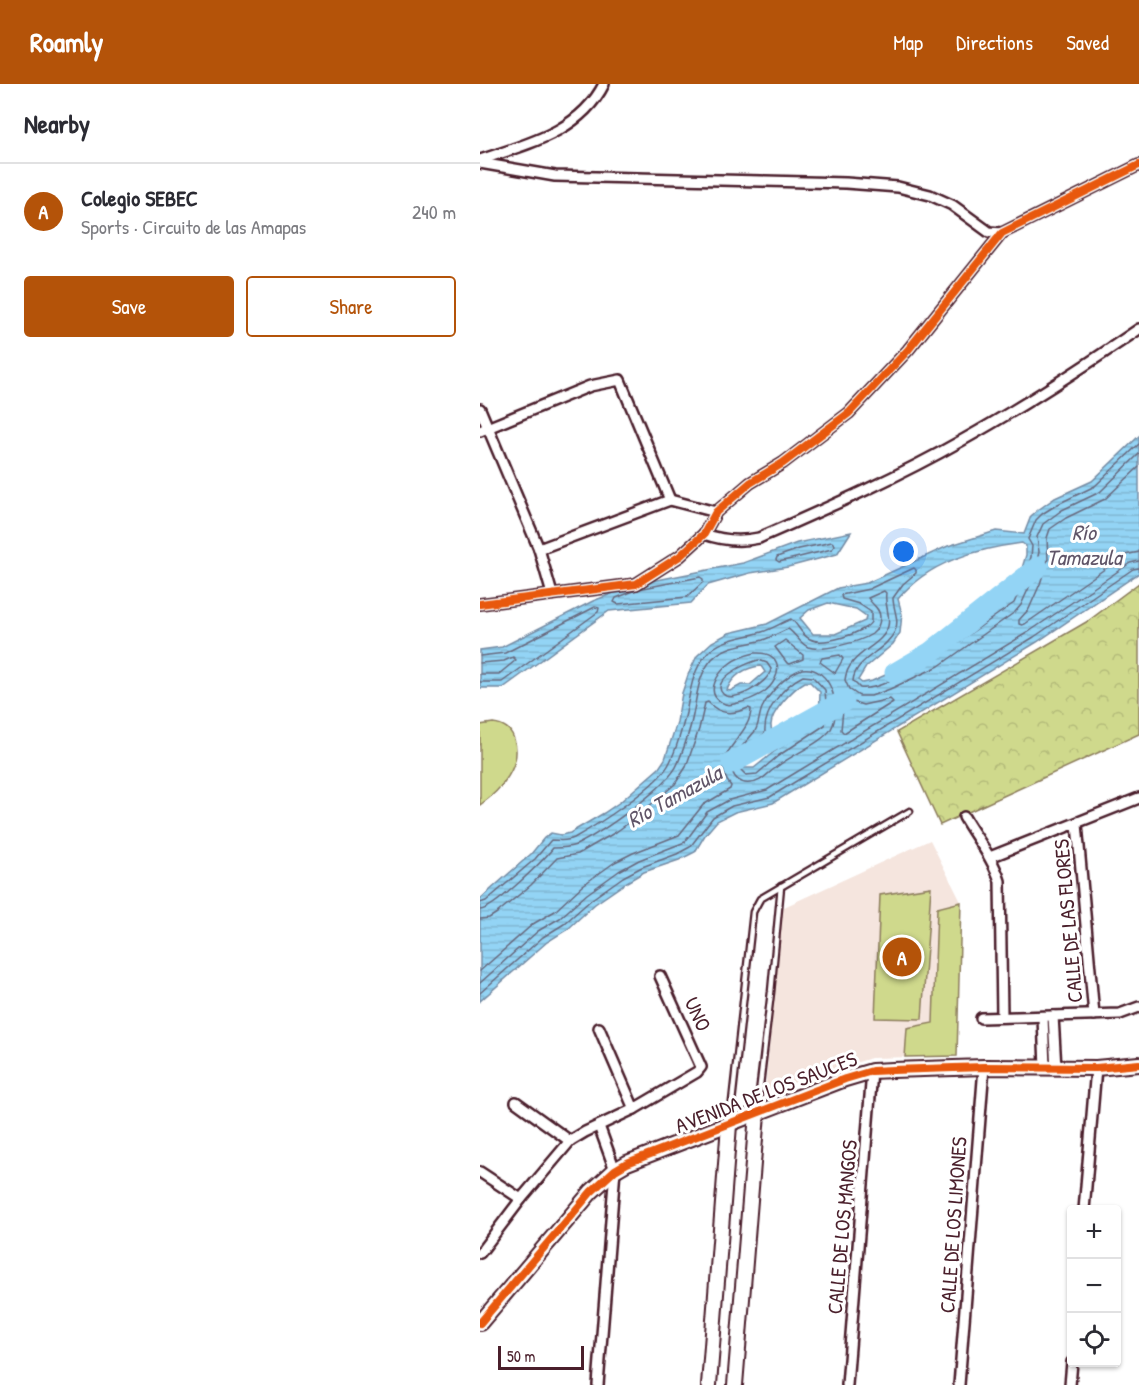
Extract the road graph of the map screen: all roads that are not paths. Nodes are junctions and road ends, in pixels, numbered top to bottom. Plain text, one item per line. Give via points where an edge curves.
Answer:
1 (604, 84) edge
2 (480, 162) edge
3 (1139, 165) edge
4 (1002, 233) junction
5 (1139, 329) edge
6 (480, 409) edge
7 (484, 429) edge
8 (669, 500) junction
9 (716, 512) junction
10 (704, 534) junction
11 (539, 549) junction
12 (552, 594) junction
13 (480, 604) edge
14 (1139, 798) edge
15 (910, 811) dead end
16 (964, 818) dead end
17 (1077, 824) junction
18 (990, 857) junction
19 (781, 886) junction
20 (660, 976) dead end
21 (1139, 1007) edge
22 (1094, 1015) junction
23 (1053, 1016) junction
24 (1002, 1017) junction
25 (1043, 1017) junction
26 (981, 1018) dead end
27 (599, 1028) dead end
28 (1139, 1064) edge
29 (984, 1067) junction
30 (1050, 1068) junction
31 (1096, 1068) junction
32 (872, 1071) junction
33 (516, 1102) dead end
34 (634, 1109) junction
35 (757, 1114) junction
36 (729, 1125) junction
37 (599, 1126) junction
38 (570, 1141) junction
39 (615, 1170) junction
40 (480, 1172) edge
41 (521, 1199) junction
42 (1084, 1205) edge
43 (480, 1253) edge
44 (480, 1323) edge
45 (1072, 1367) edge
46 (598, 1385) edge
47 (709, 1385) edge
48 (735, 1385) edge
49 (847, 1385) edge
50 (959, 1385) edge
51 (1070, 1385) edge

1 - 2 street via 588,109 557,132
2 - 4 street via 555,176 898,187 930,195 952,205 989,232
3 - 4 street
4 - 9 street via 923,332 849,413
5 - 10 street via 961,441 855,496 748,541
6 - 7 street
7 - 8 street via 590,386 620,380
7 - 11 street
8 - 9 street
8 - 11 street
9 - 10 street
10 - 12 street via 680,556 636,584
11 - 12 street
12 - 13 street
14 - 17 street
15 - 19 lane
16 - 18 street
17 - 18 street
17 - 22 street, CALLE DE LAS FLORES
18 - 24 street via 1000,889
19 - 35 lane
19 - 36 lane via 760,899 753,912
20 - 34 street, UNO via 701,1067
21 - 22 street via 1120,1014
22 - 23 street
23 - 25 street
23 - 30 street
24 - 25 street
24 - 26 street
25 - 30 street
27 - 34 street
28 - 31 street, AVENIDA DE LOS SAUCES
29 - 30 street, AVENIDA DE LOS SAUCES
29 - 32 street, AVENIDA DE LOS SAUCES
29 - 50 street, CALLE DE LOS LIMONES
30 - 31 street, AVENIDA DE LOS SAUCES
31 - 42 street
32 - 35 street, AVENIDA DE LOS SAUCES
32 - 49 street, CALLE DE LOS MANGOS
33 - 38 street
34 - 37 street
35 - 36 street, AVENIDA DE LOS SAUCES
35 - 48 street
36 - 39 street, AVENIDA DE LOS SAUCES
36 - 47 street
37 - 38 street
37 - 39 street
38 - 41 street
39 - 44 street, AVENIDA DE LOS SAUCES via 591,1192
39 - 46 street
40 - 41 street
41 - 43 street
45 - 51 street

